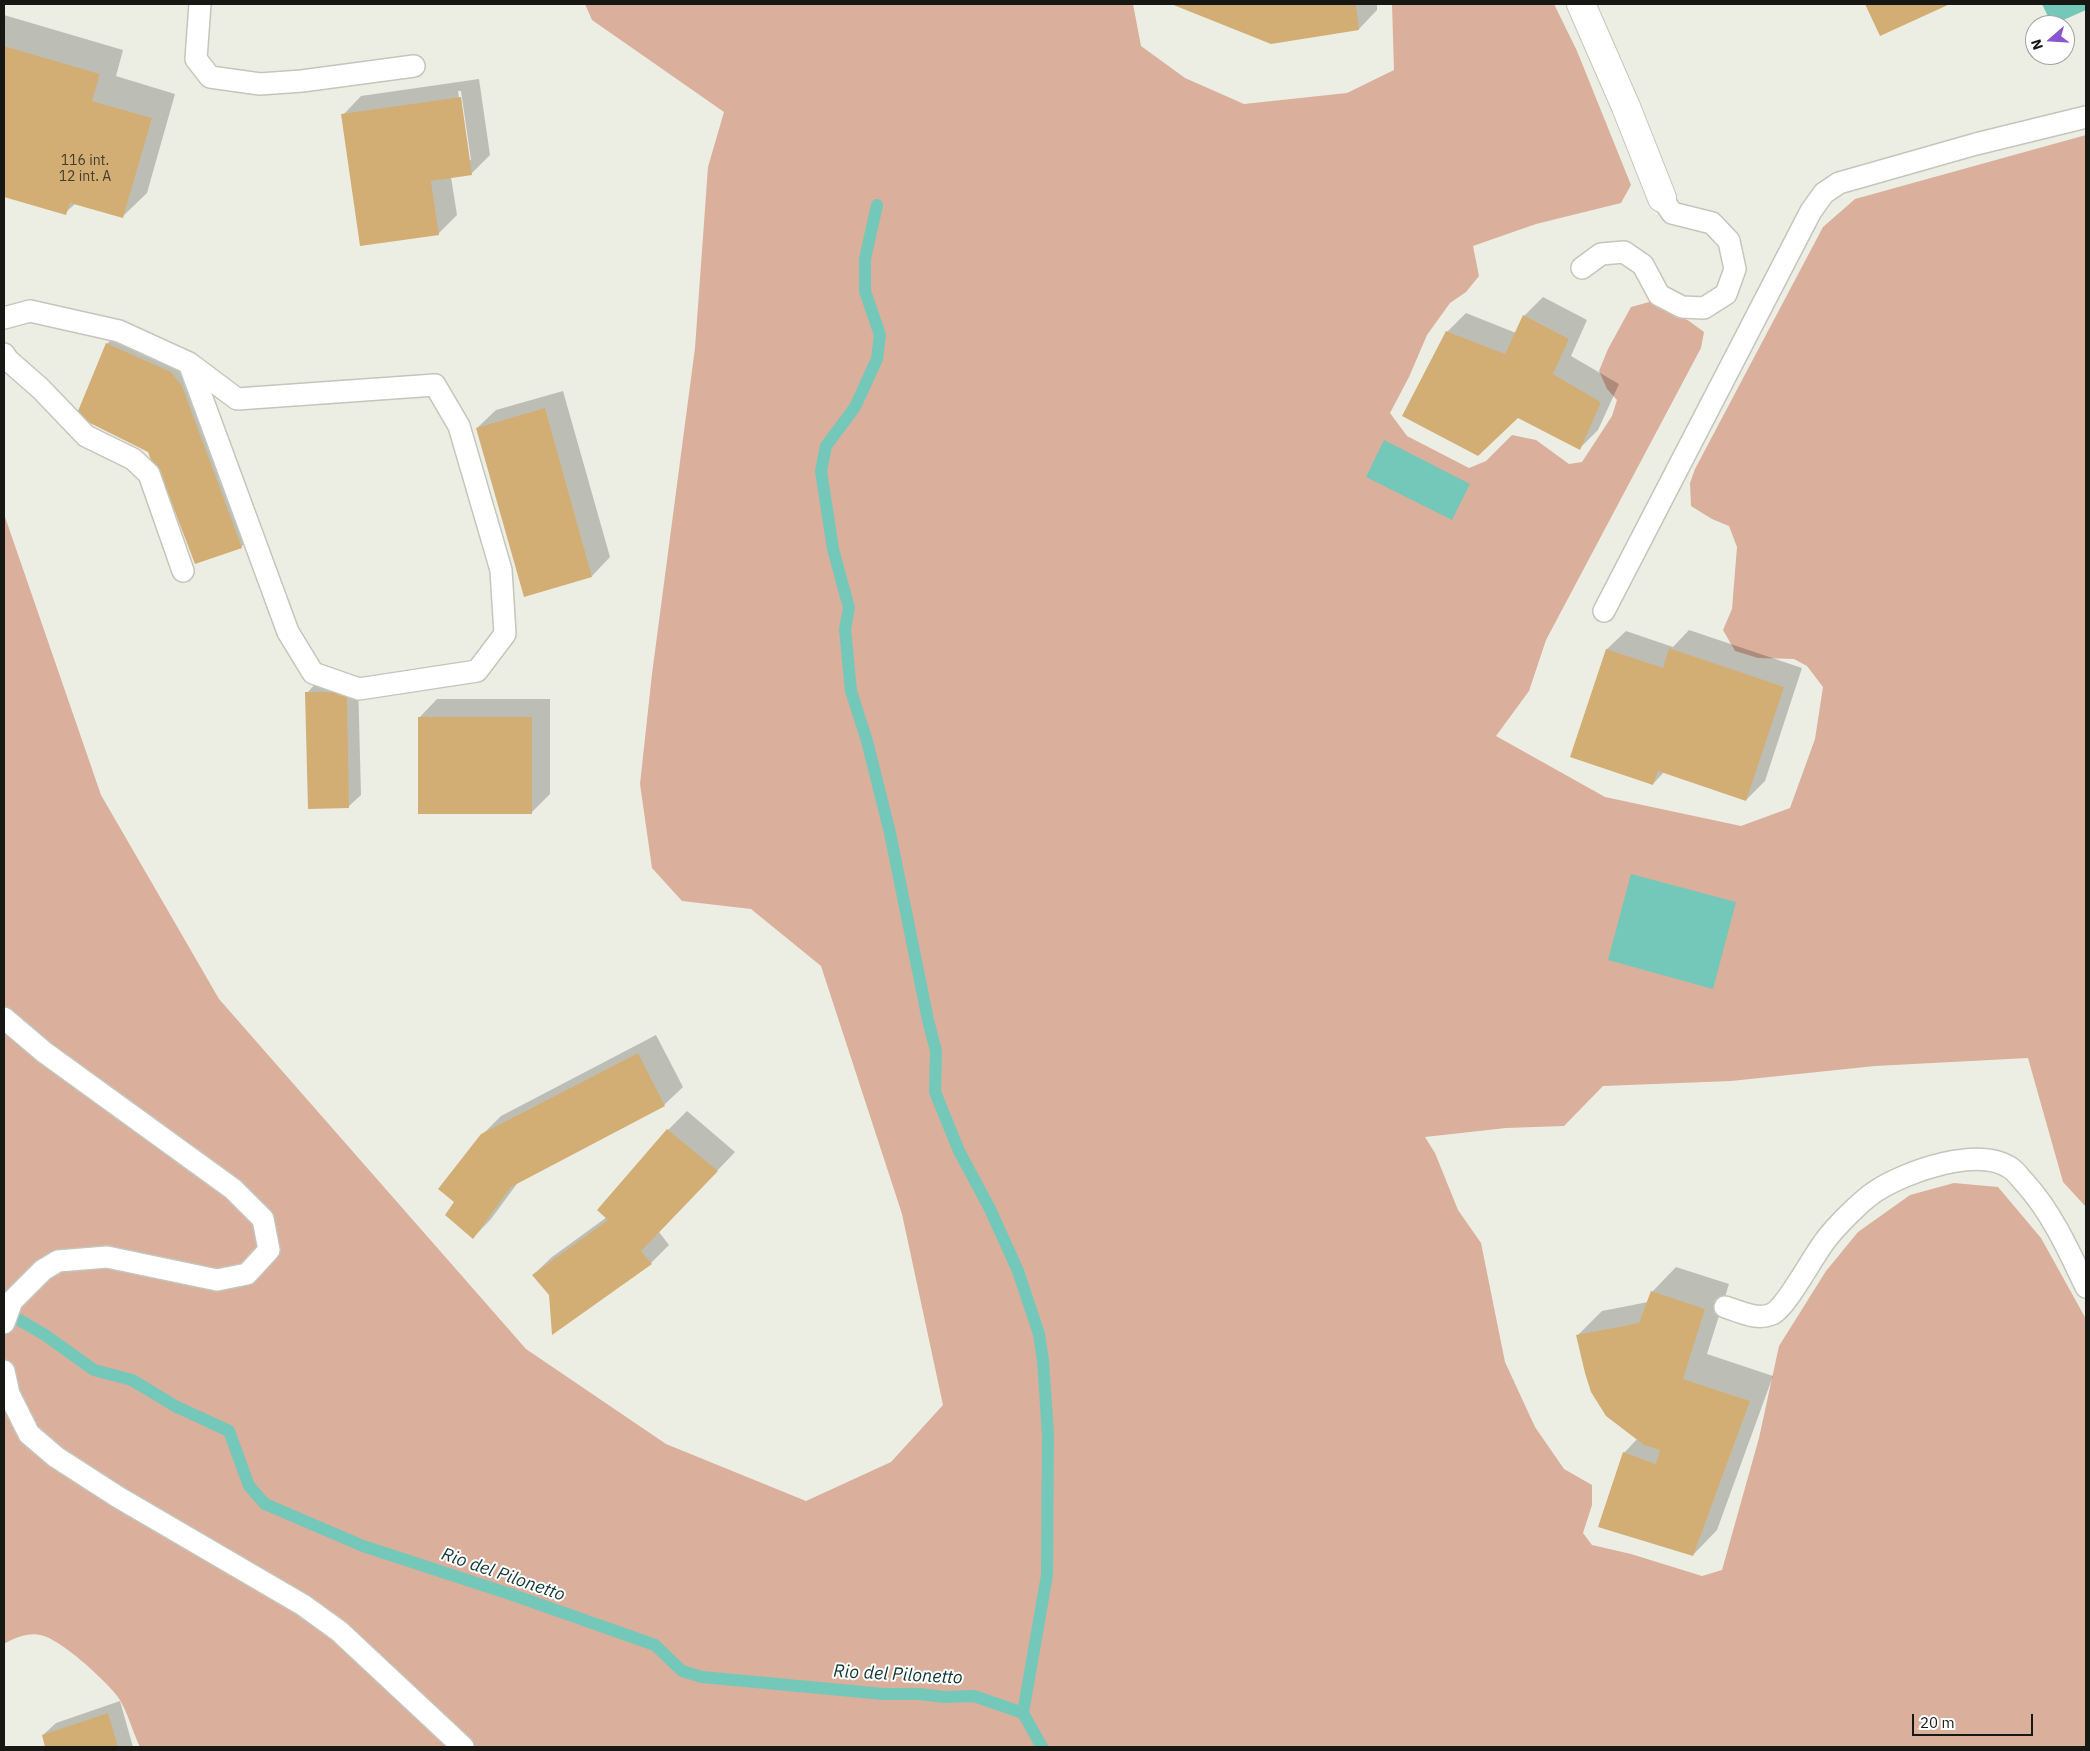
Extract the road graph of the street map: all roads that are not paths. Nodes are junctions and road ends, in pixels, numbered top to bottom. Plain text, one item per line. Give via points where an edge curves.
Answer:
1 (200, 4) edge
2 (1581, 4) edge
3 (414, 66) dead end
4 (2086, 117) edge
5 (1662, 198) joint
6 (1582, 268) dead end
7 (4, 318) edge
8 (4, 354) edge
9 (189, 363) junction
10 (184, 571) dead end
11 (1604, 611) dead end
12 (4, 1018) edge
13 (2086, 1287) edge
14 (1725, 1306) dead end
15 (4, 1323) edge
16 (4, 1371) edge
17 (463, 1747) edge

1 - 3 lane via 196,59 210,77 260,84
2 - 5 street
4 - 11 lane via 1839,183 1824,193
5 - 6 lane via 1672,213 1712,224 1729,241 1735,269 1726,294 1704,308 1682,307 1659,295 1644,265 1624,252 1601,254
7 - 9 lane via 30,311 119,331
8 - 10 lane via 86,436 133,459 149,474
9 - 9 lane via 288,632 313,673 359,689 477,671 506,634 501,570 459,426 435,385 236,399
12 - 15 lane via 44,1052 233,1189 263,1219 269,1250 247,1274 217,1280 107,1257 58,1261 43,1270 12,1300
13 - 14 lane via 2064,1241 2037,1197 2012,1169 1986,1159 1953,1162 1910,1173 1875,1191 1825,1240 1784,1304 1772,1314 1754,1316
16 - 17 lane via 9,1394 29,1434 56,1457 339,1631

